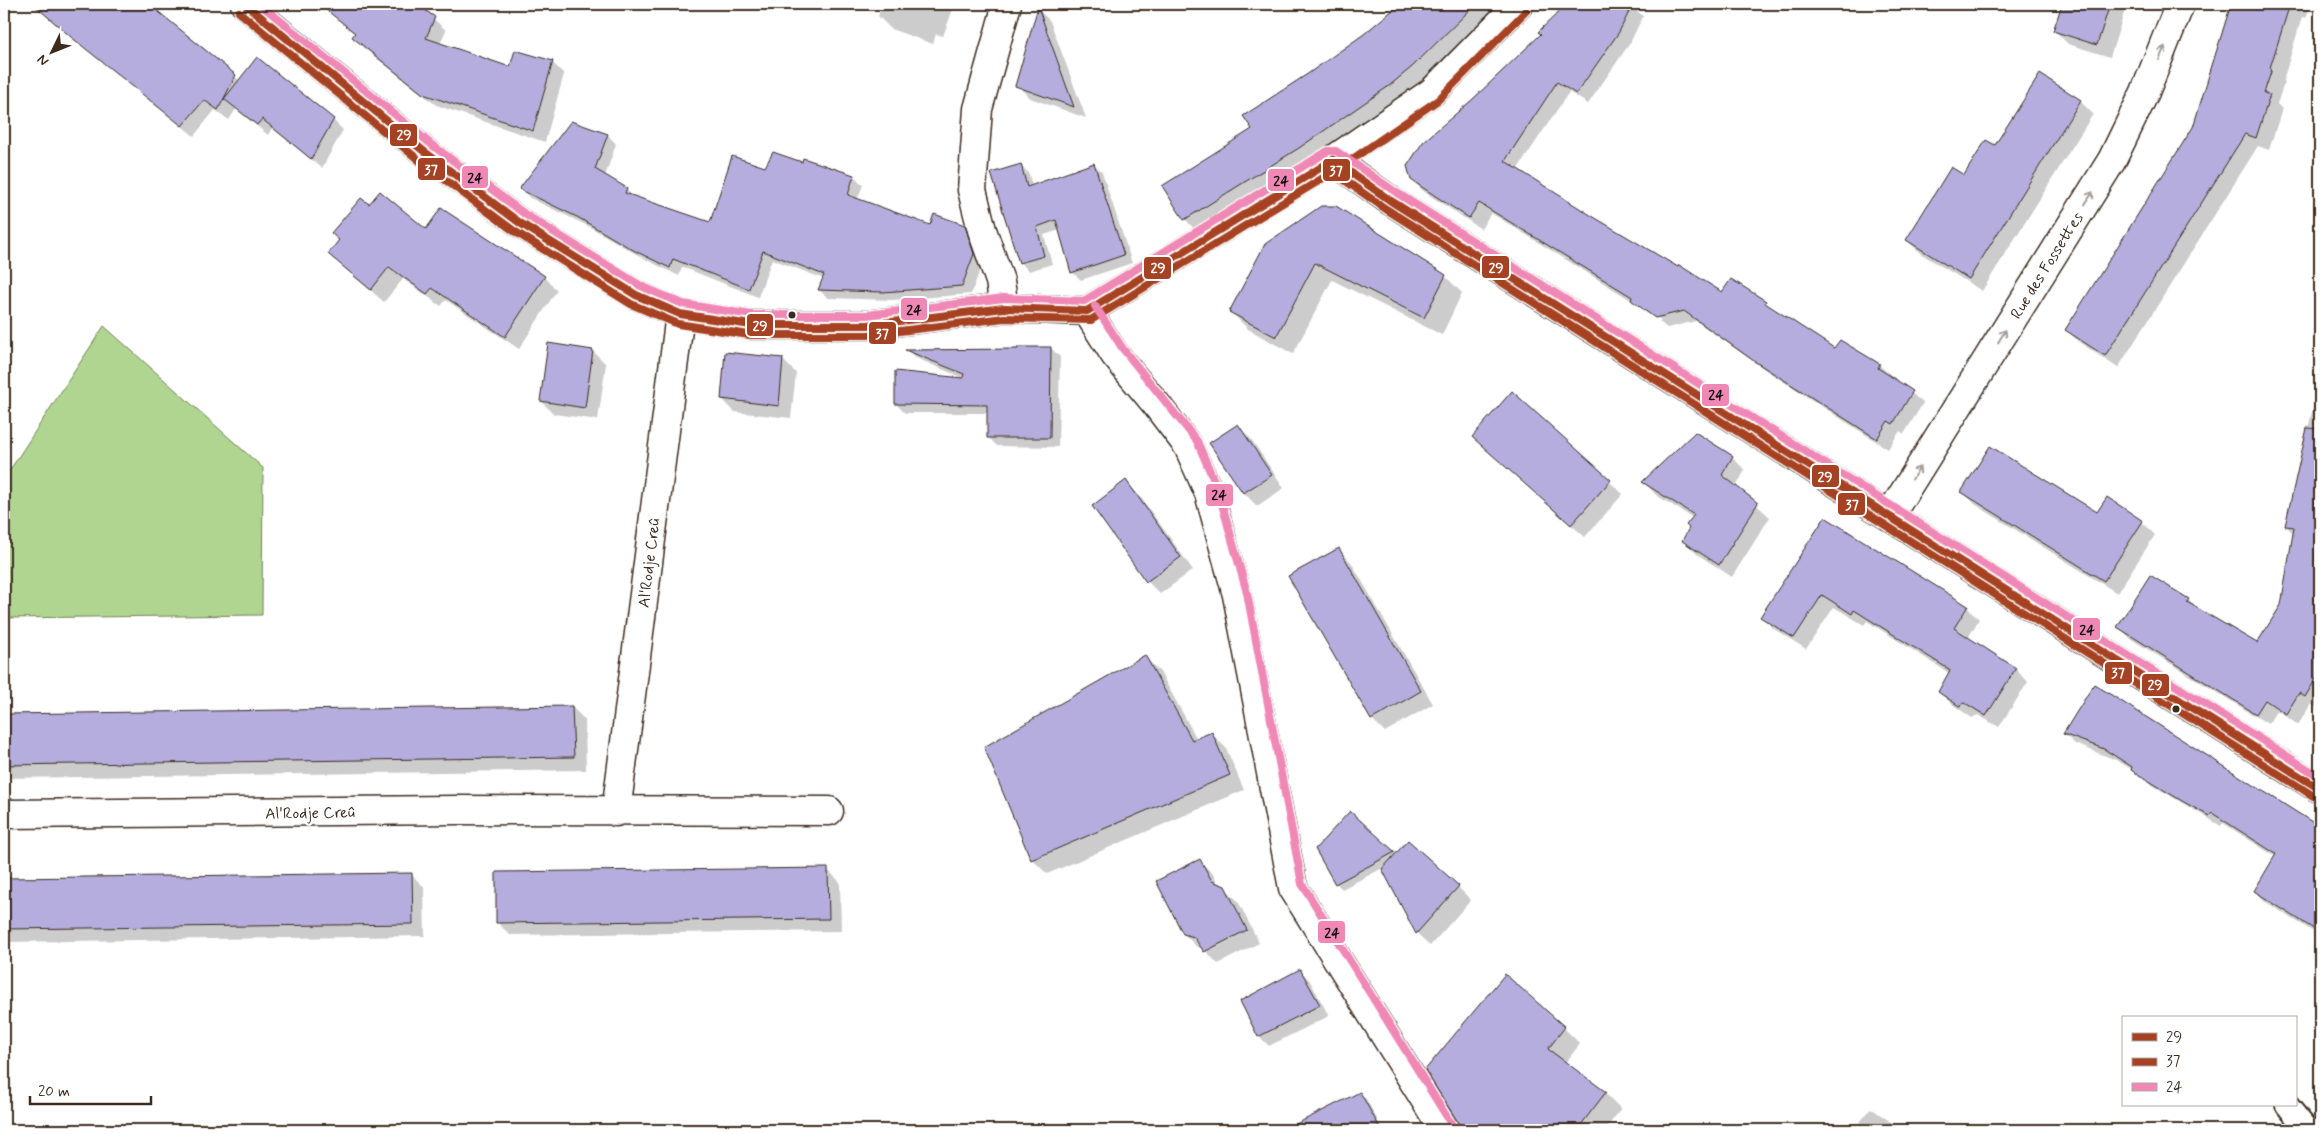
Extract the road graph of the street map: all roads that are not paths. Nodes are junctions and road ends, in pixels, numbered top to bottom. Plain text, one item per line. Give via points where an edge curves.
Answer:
1 (245, 4) edge
2 (1007, 4) edge
3 (1519, 4) edge
4 (2180, 4) edge
5 (1333, 160) junction
6 (1004, 308) junction
7 (1087, 311) junction
8 (680, 314) junction
9 (1890, 515) junction
10 (2320, 789) edge
11 (829, 811) dead end
12 (616, 812) junction
13 (4, 814) edge
14 (2288, 1106) edge
15 (1444, 1130) edge
16 (2306, 1130) edge

1 - 8 street via 426,153 520,222 636,295
2 - 6 street via 978,110 972,190 1000,280
3 - 5 street via 1432,92
9 -> 4 street, Rue des Fossettes via 2112,160 2145,92
5 - 7 street
5 - 9 street via 1391,201
6 - 7 street
6 - 8 street via 868,325 751,325
7 - 15 street via 1115,356 1188,446 1209,493 1236,596 1293,888
8 - 12 street, Al'Rodje Creû
9 - 10 street
11 - 12 street, Al'Rodje Creû
12 - 13 street, Al'Rodje Creû via 457,810
14 - 16 lane

